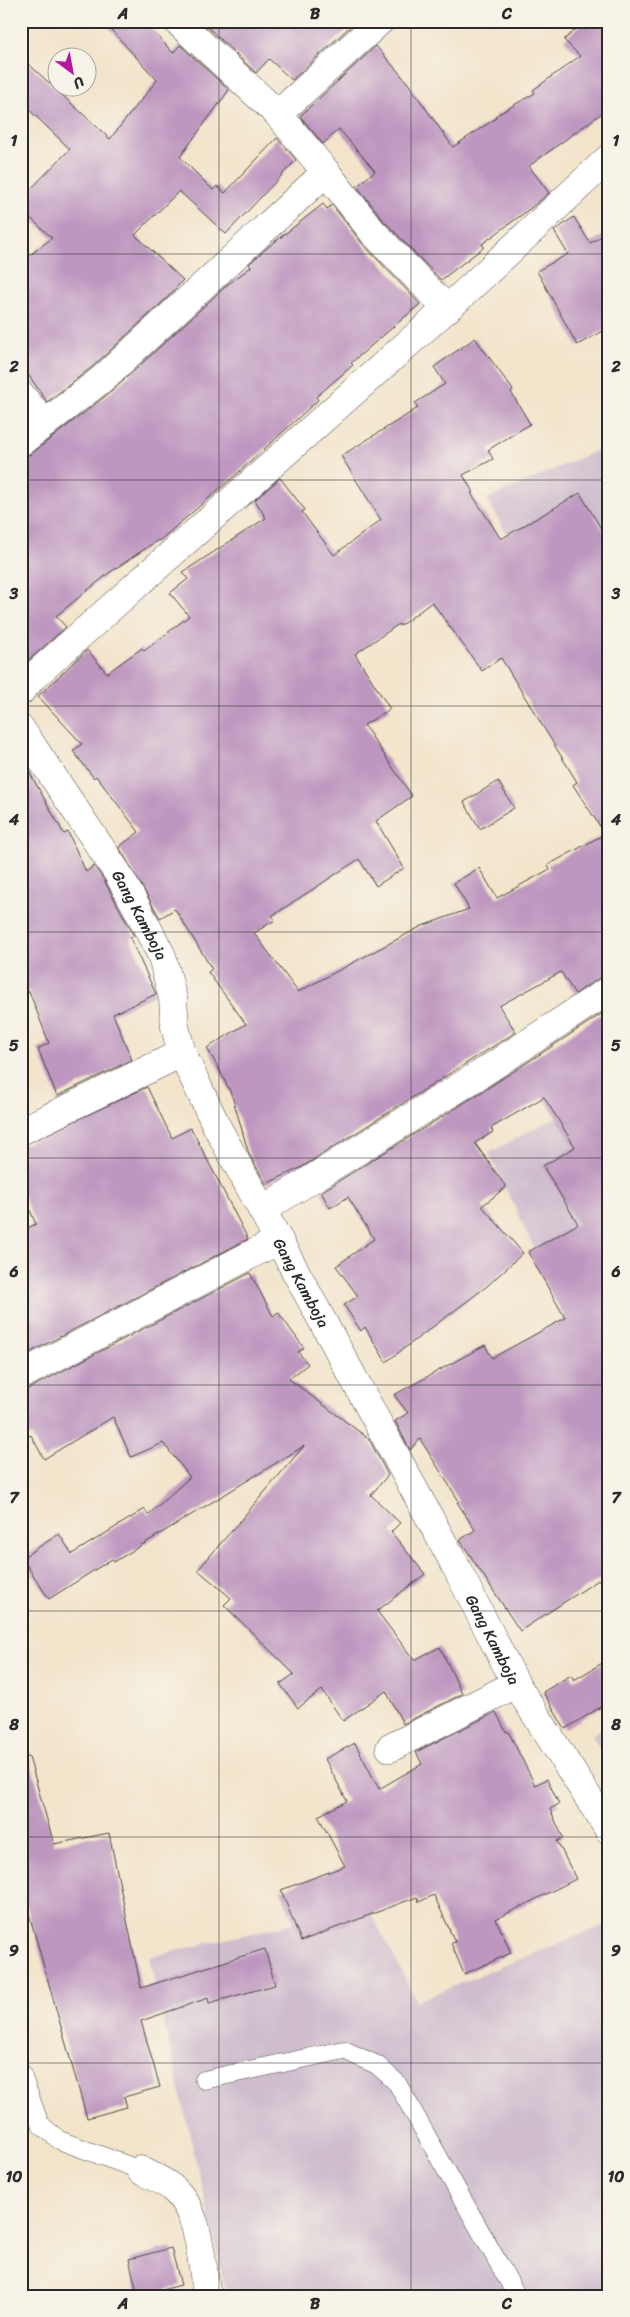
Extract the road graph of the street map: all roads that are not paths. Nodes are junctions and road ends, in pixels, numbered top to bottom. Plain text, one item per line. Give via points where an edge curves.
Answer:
1 (177, 21) edge
2 (380, 21) edge
3 (278, 114) junction
4 (609, 158) edge
5 (326, 172) junction
6 (447, 309) junction
7 (21, 395) edge
8 (45, 424) junction
9 (21, 442) edge
10 (27, 684) edge
11 (21, 729) edge
12 (609, 990) edge
13 (182, 1052) junction
14 (21, 1131) edge
15 (262, 1210) junction
16 (279, 1240) junction
17 (21, 1375) edge
18 (516, 1684) junction
19 (390, 1748) dead end
20 (609, 1830) edge
21 (21, 2072) edge
22 (204, 2080) dead end
23 (140, 2170) joint
24 (207, 2296) edge
25 (517, 2296) edge

1 - 3 street
2 - 3 street
3 - 5 street
4 - 6 street
5 - 6 street via 372,231
5 - 8 street via 102,379
6 - 10 street
7 - 8 street
8 - 9 street
11 - 13 street, Gang Kamboja via 117,872 162,956
12 - 15 street
13 - 14 street
13 - 15 street, Gang Kamboja via 217,1127
15 - 16 street, Gang Kamboja
16 - 17 street
16 - 18 street, Gang Kamboja
18 - 19 street
18 - 20 street, Gang Kamboja
21 - 23 lane via 40,2124 59,2140
22 - 25 lane via 344,2050 377,2065 397,2083
23 - 24 street via 171,2188 193,2216

